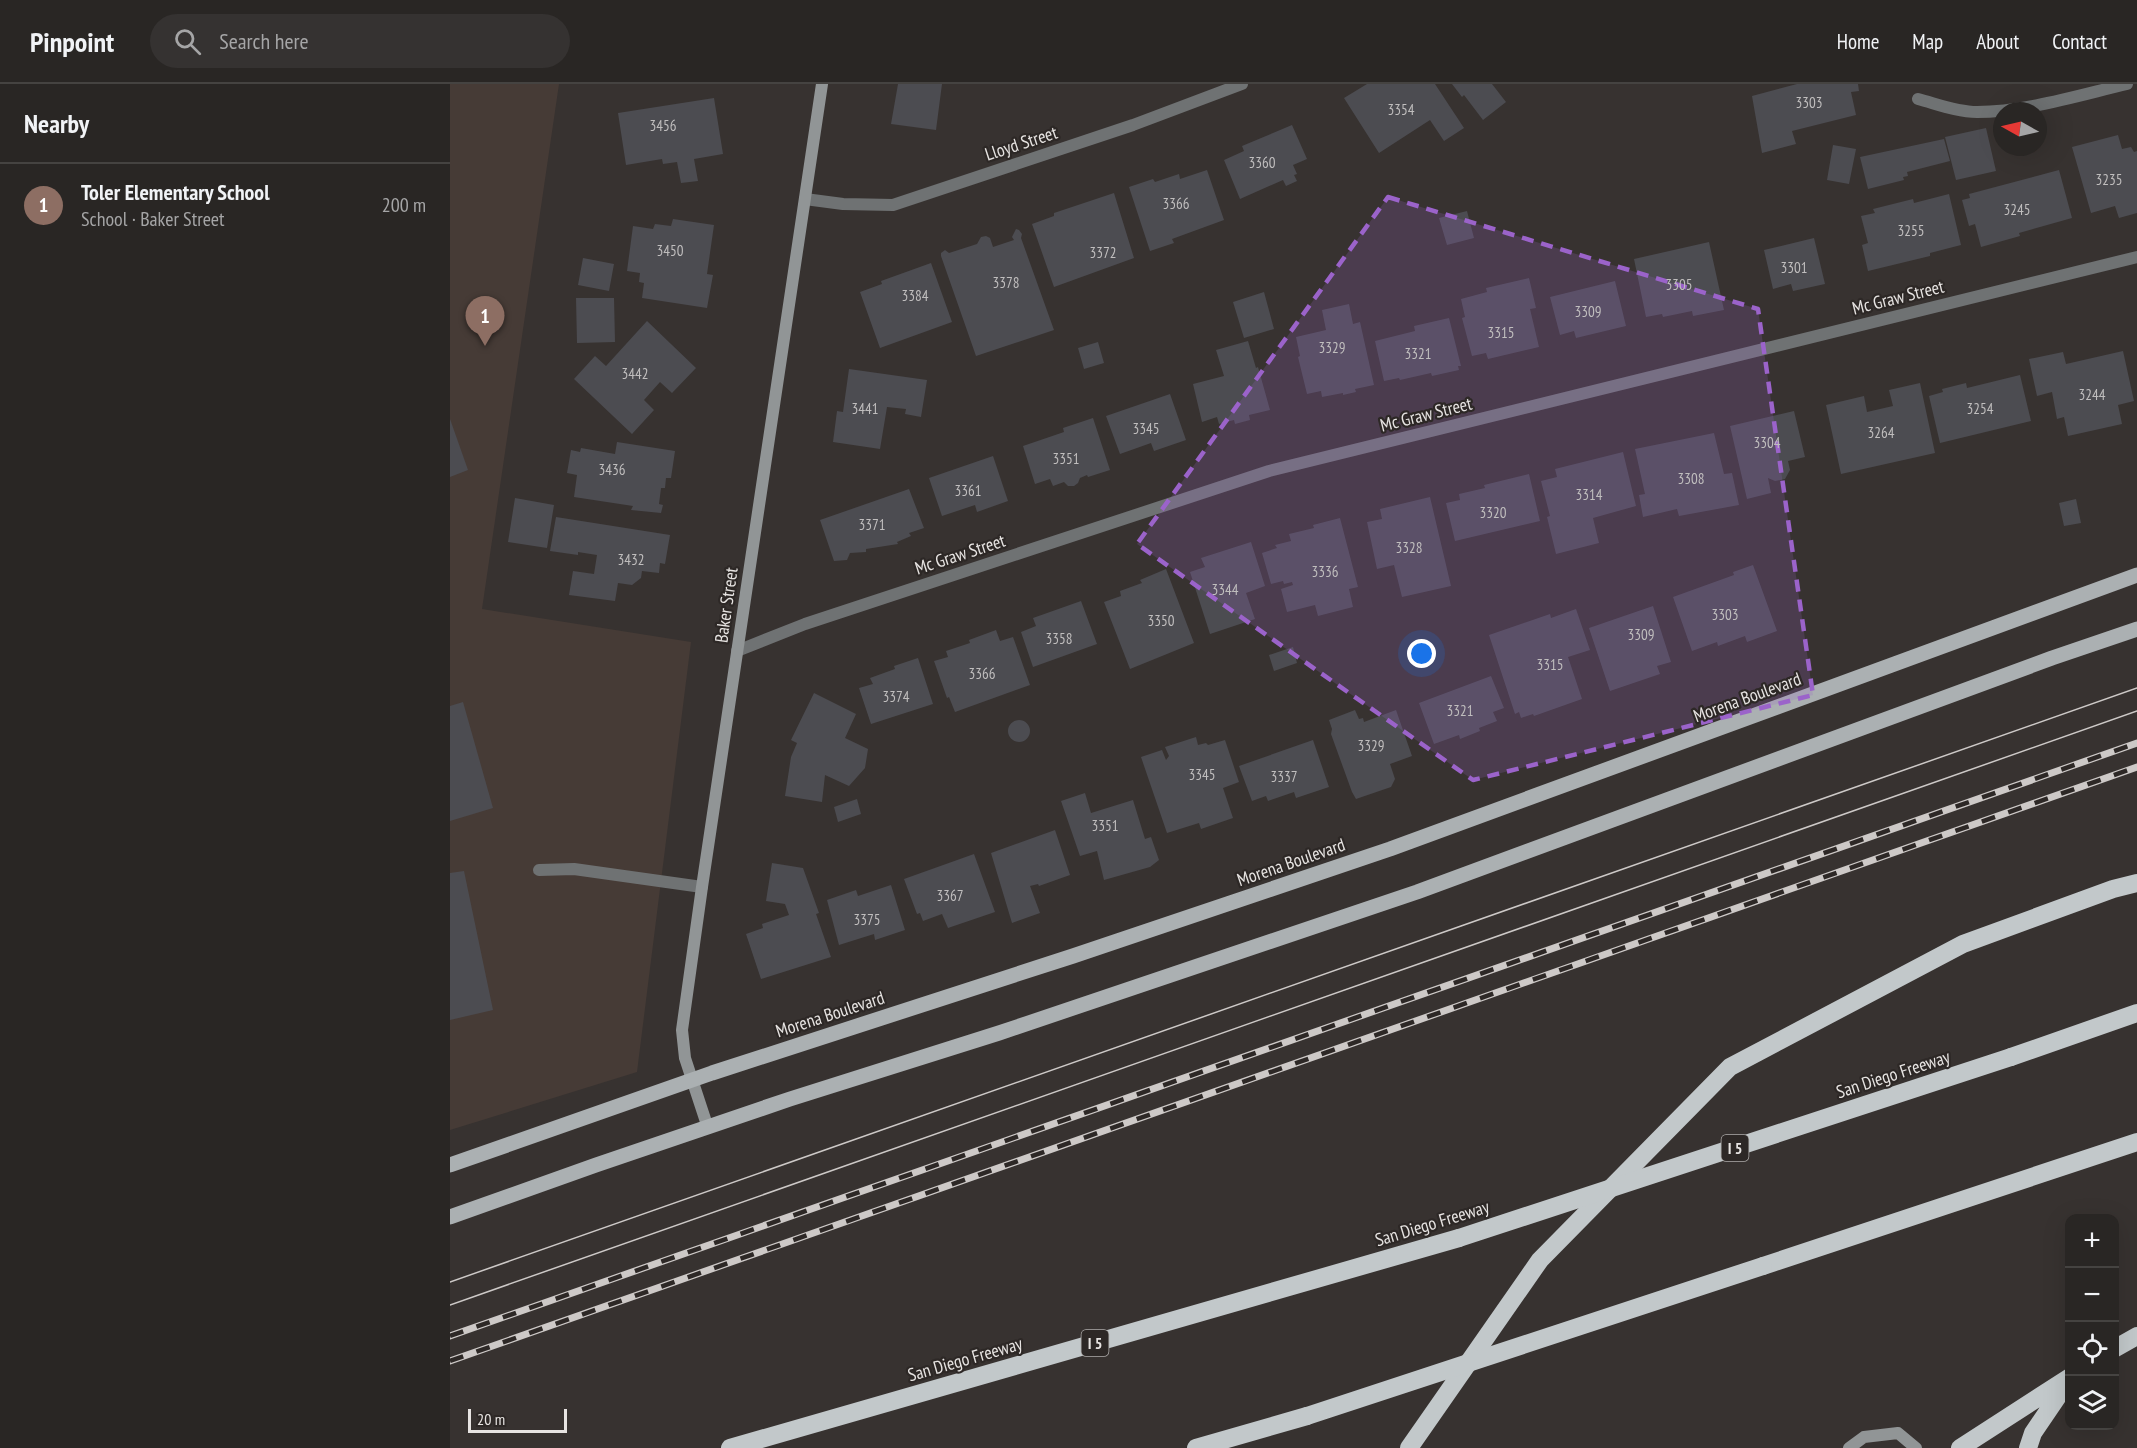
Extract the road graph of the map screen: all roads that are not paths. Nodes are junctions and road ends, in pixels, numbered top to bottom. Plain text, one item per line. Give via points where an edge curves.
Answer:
1 (822, 84) edge
2 (1242, 84) edge
3 (2127, 84) edge
4 (1918, 99) dead end
5 (805, 199) junction
6 (2137, 257) edge
7 (2137, 575) edge
8 (2137, 629) edge
9 (737, 651) junction
10 (539, 870) dead end
11 (2137, 883) edge
12 (702, 887) junction
13 (2137, 1013) edge
14 (692, 1080) junction
15 (708, 1128) junction
16 (2137, 1142) edge
17 (450, 1165) edge
18 (450, 1217) edge
19 (2137, 1335) edge
20 (2119, 1346) edge
21 (2065, 1381) edge
22 (2065, 1385) edge
23 (730, 1448) edge
24 (1196, 1448) edge
25 (1409, 1448) edge
26 (1849, 1448) edge
27 (1916, 1448) edge
28 (1960, 1448) edge
29 (2028, 1448) edge

1 - 5 street, Baker Street
2 - 5 street, Lloyd Street via 1133,125 893,205
3 - 4 street via 2031,106 1976,112
5 - 9 street, Baker Street
6 - 9 street, Mc Graw Street via 1269,471 805,624
7 - 14 main road, Morena Boulevard via 1390,849
8 - 15 main road via 1417,892
9 - 12 street, Baker Street
10 - 12 street via 574,869
11 - 25 highway via 1963,944 1730,1067 1540,1260
12 - 14 street, Baker Street via 682,1030
13 - 23 highway, San Diego Freeway / I 5, bridge via 1459,1238
14 - 15 street, Baker Street
14 - 17 main road, Morena Boulevard
15 - 18 main road
16 - 24 highway, bridge via 1307,1416
19 - 20 highway
21 - 28 highway
22 - 29 highway via 2033,1433
26 - 27 street via 1863,1437 1898,1433

